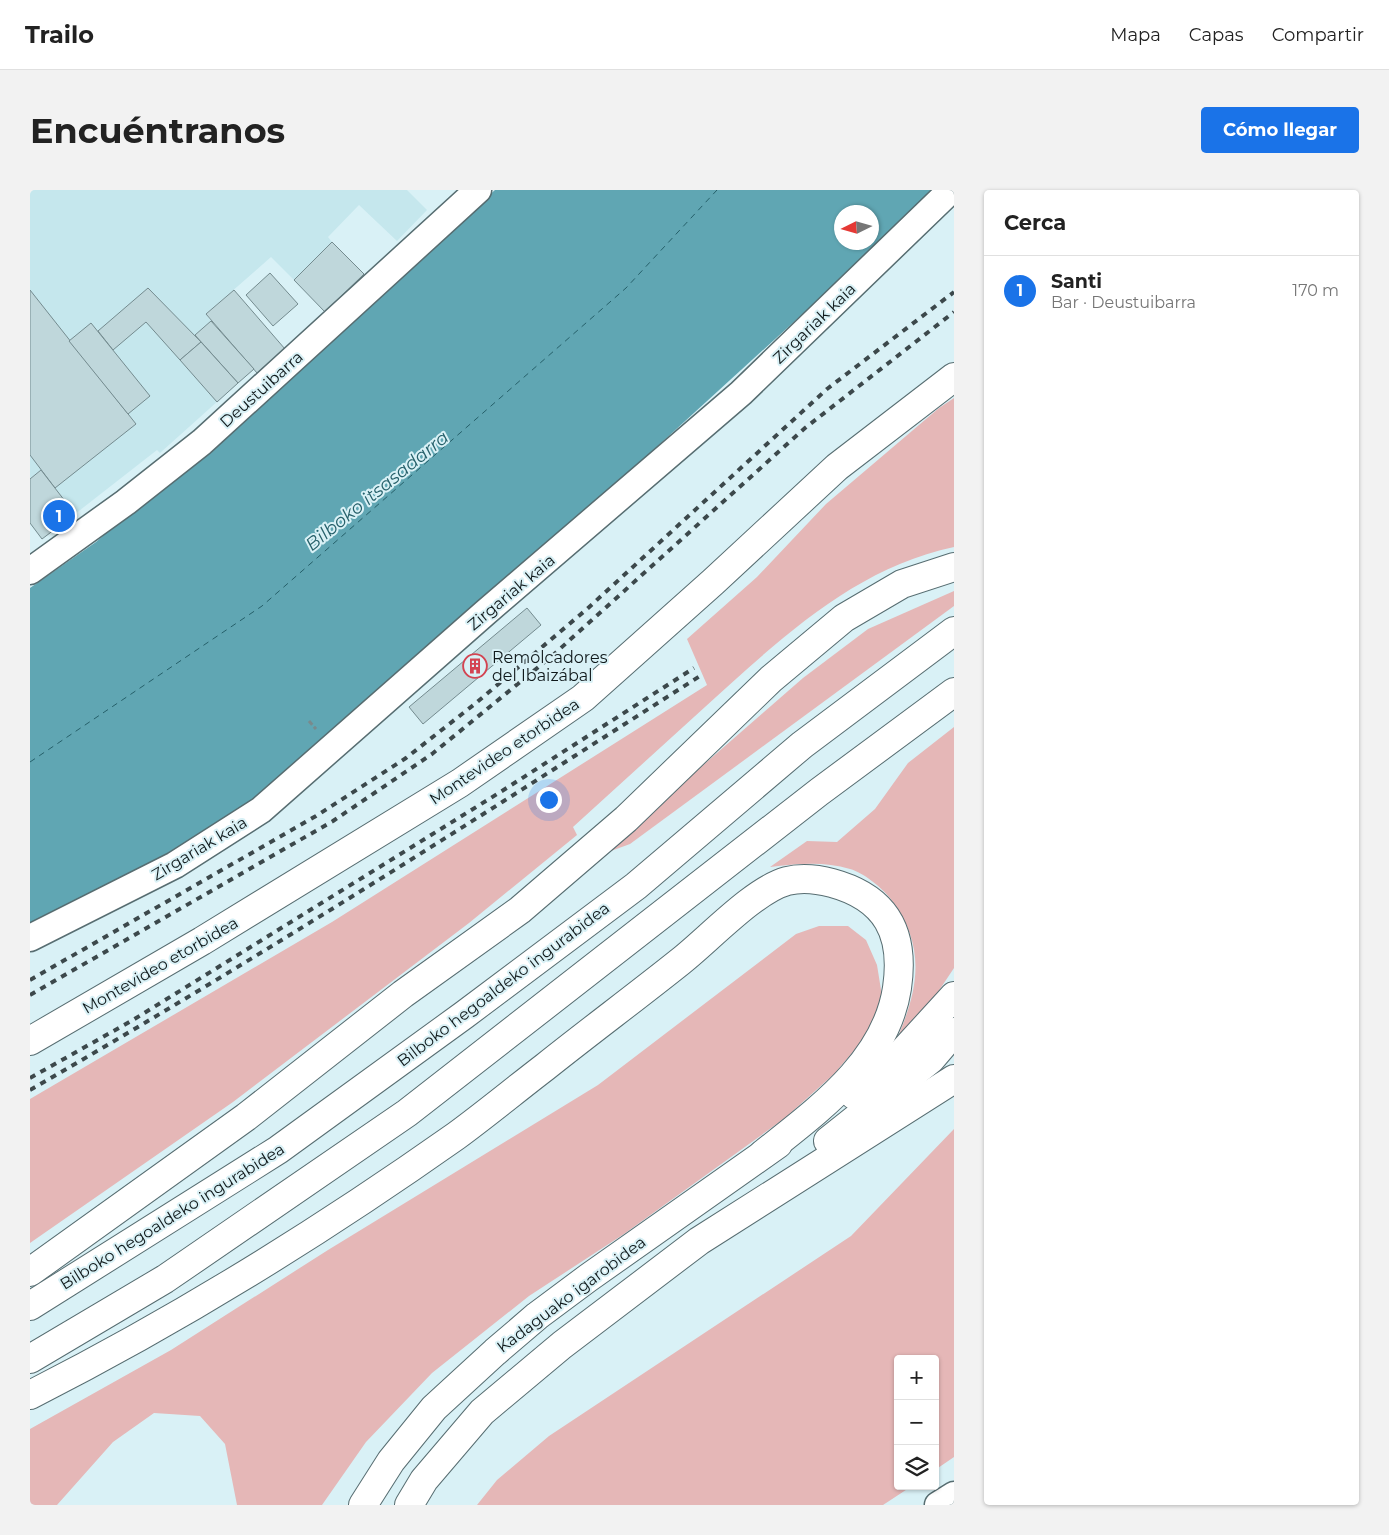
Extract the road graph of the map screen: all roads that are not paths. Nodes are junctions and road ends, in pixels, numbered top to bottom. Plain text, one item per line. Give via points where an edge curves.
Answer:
1 (478, 190) edge
2 (951, 190) edge
3 (954, 377) edge
4 (954, 567) edge
5 (30, 571) edge
6 (954, 630) edge
7 (954, 692) edge
8 (30, 938) edge
9 (954, 996) edge
10 (954, 1032) edge
11 (30, 1041) edge
12 (954, 1078) edge
13 (763, 1154) junction
14 (711, 1234) junction
15 (30, 1272) edge
16 (30, 1306) edge
17 (30, 1359) edge
18 (30, 1395) edge
19 (954, 1495) edge
20 (364, 1505) edge
21 (409, 1505) edge
22 (938, 1505) edge

1 - 5 street, Deustuibarra via 202,442
2 - 8 street, Zirgariak kaia via 741,393 261,810 175,865
3 - 11 main road, Montevideo etorbidea via 837,467 583,698 443,793 202,941
4 - 15 main road via 902,584 844,618 771,679 626,819 520,910 403,994 246,1117
6 - 16 main road, Bilboko hegoaldeko ingurabidea via 802,745 636,886 464,1014 278,1150
7 - 17 main road via 819,792 408,1113 166,1279
9 - 13 main road via 900,1055 847,1102
10 - 14 main road via 931,1059
12 - 14 main road
13 - 18 main road via 829,1101 866,1060 894,1011 900,965 896,936 880,907 854,889 813,878 785,881 749,902 684,958 457,1135 238,1281 107,1356
13 - 20 main road, Kadaguako igarobidea via 588,1278 494,1352 434,1408 391,1461
14 - 21 main road via 514,1383 476,1420 424,1480
19 - 22 street

